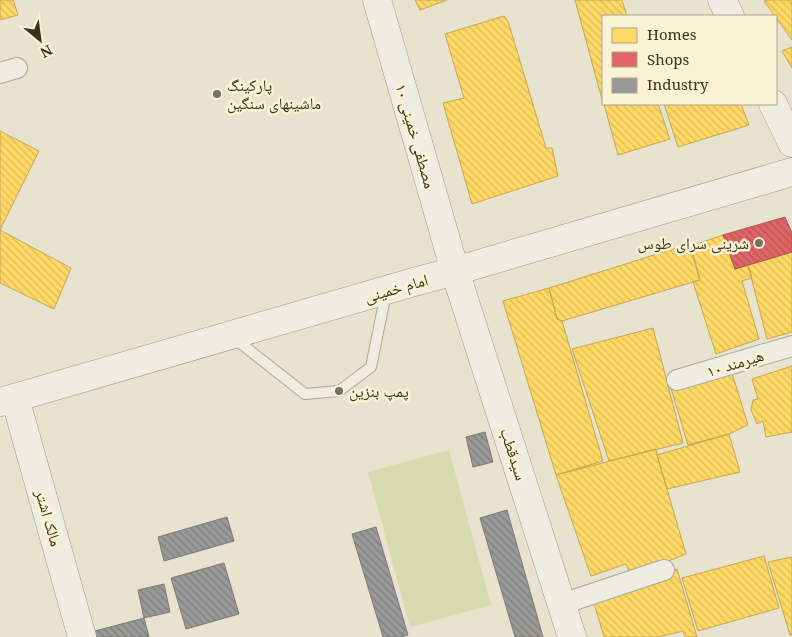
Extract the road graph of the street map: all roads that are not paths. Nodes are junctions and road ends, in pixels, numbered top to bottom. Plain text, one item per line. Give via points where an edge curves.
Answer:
1 (377, 0) edge
2 (722, 0) edge
3 (730, 15) edge
4 (773, 105) edge
5 (792, 143) edge
6 (792, 172) edge
7 (455, 272) junction
8 (386, 290) junction
9 (231, 336) junction
10 (792, 346) edge
11 (677, 380) dead end
12 (8, 400) edge
13 (664, 570) dead end
14 (562, 604) junction
15 (82, 637) edge
16 (572, 637) edge

1 - 7 street, مصطفی خمینی ۱۰
2 - 3 street
4 - 5 street
6 - 7 street, امام خمینی
7 - 8 street, امام خمینی
7 - 14 street, سیدقطب
8 - 9 street, امام خمینی
8 - 9 lane via 371,367 339,392 305,394
9 - 12 street, امام خمینی
10 - 11 street, هیرمند ۱۰
12 - 15 street, مالک اشتر
13 - 14 street
14 - 16 street, سیدقطب

